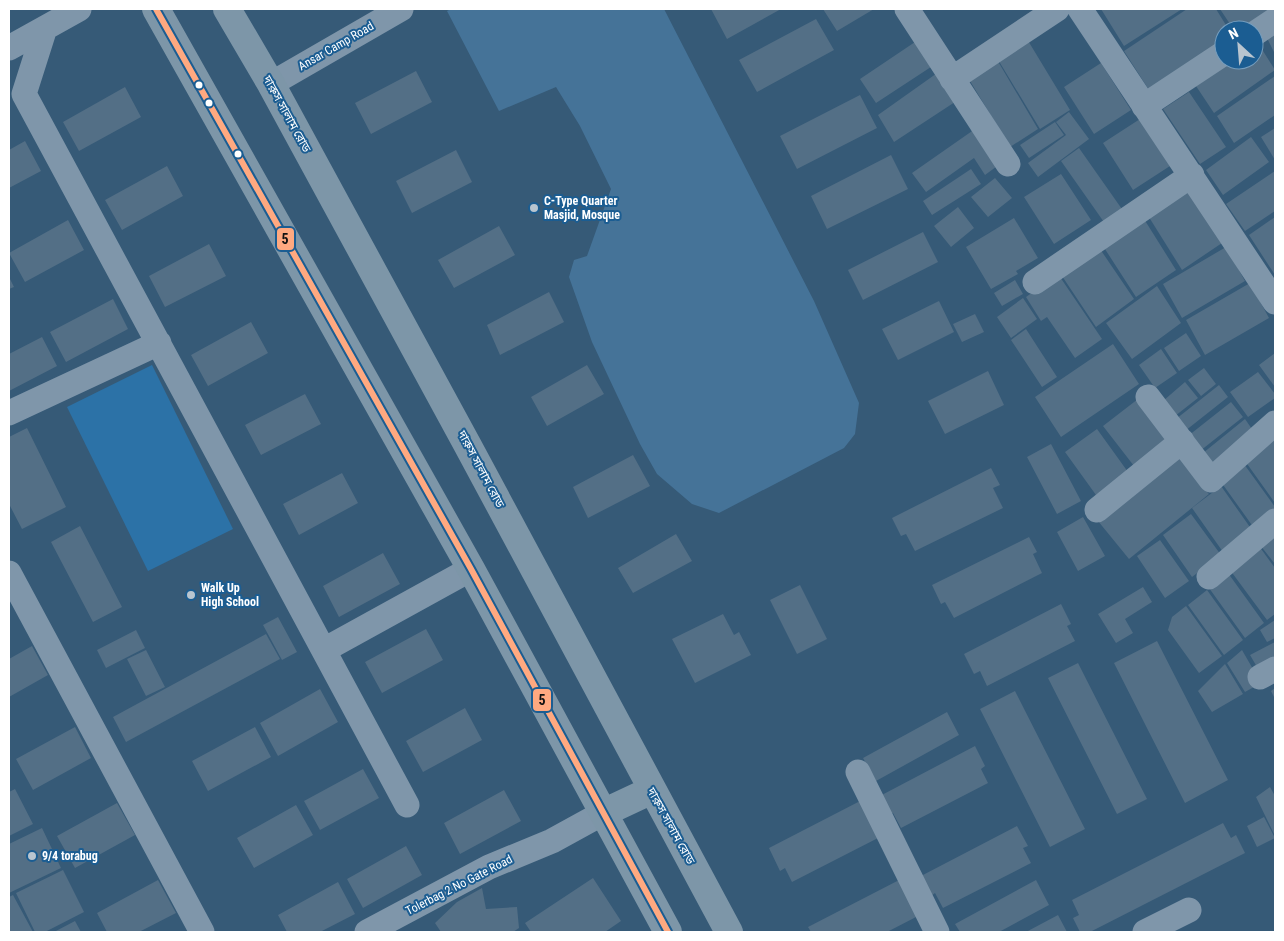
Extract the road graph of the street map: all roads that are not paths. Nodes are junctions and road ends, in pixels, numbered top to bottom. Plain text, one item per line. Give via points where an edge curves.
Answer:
1 (79, 9) edge
2 (156, 9) edge
3 (227, 9) edge
4 (401, 9) edge
5 (907, 9) edge
6 (1057, 9) edge
7 (1080, 9) edge
8 (1275, 20) edge
9 (1264, 27) edge
10 (45, 28) junction
11 (9, 48) edge
12 (1214, 60) edge
13 (952, 79) junction
14 (271, 84) junction
15 (1144, 106) junction
16 (1008, 164) dead end
17 (1192, 175) junction
18 (1035, 282) dead end
19 (1274, 295) edge
20 (159, 343) junction
21 (1148, 397) dead end
22 (9, 413) edge
23 (1275, 423) edge
24 (1182, 441) junction
25 (1097, 510) dead end
26 (1275, 521) edge
27 (471, 570) junction
28 (9, 573) edge
29 (1209, 577) dead end
30 (324, 650) junction
31 (858, 772) dead end
32 (652, 790) junction
33 (406, 805) dead end
34 (603, 813) junction
35 (1189, 910) dead end
36 (202, 932) edge
37 (367, 932) edge
38 (668, 932) edge
39 (729, 932) edge
40 (937, 932) edge
41 (1145, 932) edge

1 - 10 street
2 - 27 main road
3 - 14 main road, দারুস সালাম রোড
4 - 14 street, Ansar Camp Road
5 - 13 street
6 - 13 street
7 - 15 street
8 - 9 street
10 - 11 street
10 - 20 street via 24,94
12 - 15 street
13 - 16 street
14 - 32 main road, দারুস সালাম রোড
15 - 17 street
17 - 18 street
17 - 19 street
20 - 22 street
20 - 30 street
21 - 24 street
23 - 24 street via 1211,480
24 - 25 street
26 - 29 street
27 - 30 street
27 - 34 main road
28 - 36 street
30 - 33 street
31 - 40 street
32 - 34 main road
32 - 39 main road, দারুস সালাম রোড
34 - 37 street, Tolerbag 2 No Gate Road via 552,841 489,867
34 - 38 main road
35 - 41 street

